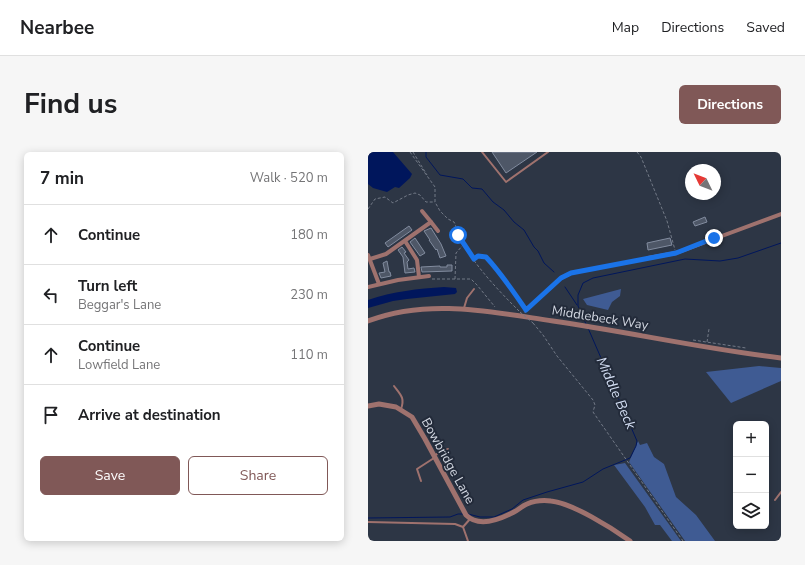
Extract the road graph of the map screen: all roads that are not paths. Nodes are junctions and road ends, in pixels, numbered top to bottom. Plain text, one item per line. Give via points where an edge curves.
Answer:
1 (482, 152) edge
2 (548, 152) edge
3 (422, 211) dead end
4 (781, 214) edge
5 (431, 222) junction
6 (438, 231) dead end
7 (405, 241) junction
8 (368, 255) edge
9 (648, 258) road end
10 (370, 259) junction
11 (419, 277) junction
12 (428, 278) road end
13 (379, 284) junction
14 (368, 286) edge
15 (474, 289) dead end
16 (464, 309) junction
17 (368, 321) edge
18 (781, 358) edge
19 (394, 386) dead end
20 (368, 406) edge
21 (401, 409) junction
22 (448, 449) dead end
23 (434, 456) junction
24 (421, 481) dead end
25 (781, 492) edge
26 (775, 500) dead end
27 (470, 519) junction
28 (368, 522) edge
29 (463, 528) junction
30 (468, 541) edge
31 (630, 541) edge

1 - 2 lane via 506,182
3 - 5 street
4 - 9 street via 676,253
5 - 6 street
5 - 7 street
7 - 10 street via 381,256
7 - 11 street via 417,260
8 - 10 street
10 - 13 street
11 - 12 street
11 - 13 street
13 - 14 street
15 - 16 lane via 467,298
16 - 17 street, Middlebeck Way via 413,309
16 - 18 street, Middlebeck Way via 582,325
19 - 21 lane via 404,402
20 - 21 street, Bowbridge Lane via 380,404
21 - 23 street, Bowbridge Lane via 412,417
22 - 23 lane
23 - 24 lane via 417,468
23 - 27 street, Bowbridge Lane
25 - 26 lane
27 - 29 lane
27 - 31 street, Bowbridge Lane via 492,521 504,518 532,502 551,501 580,512
28 - 29 lane via 455,524
29 - 30 lane

